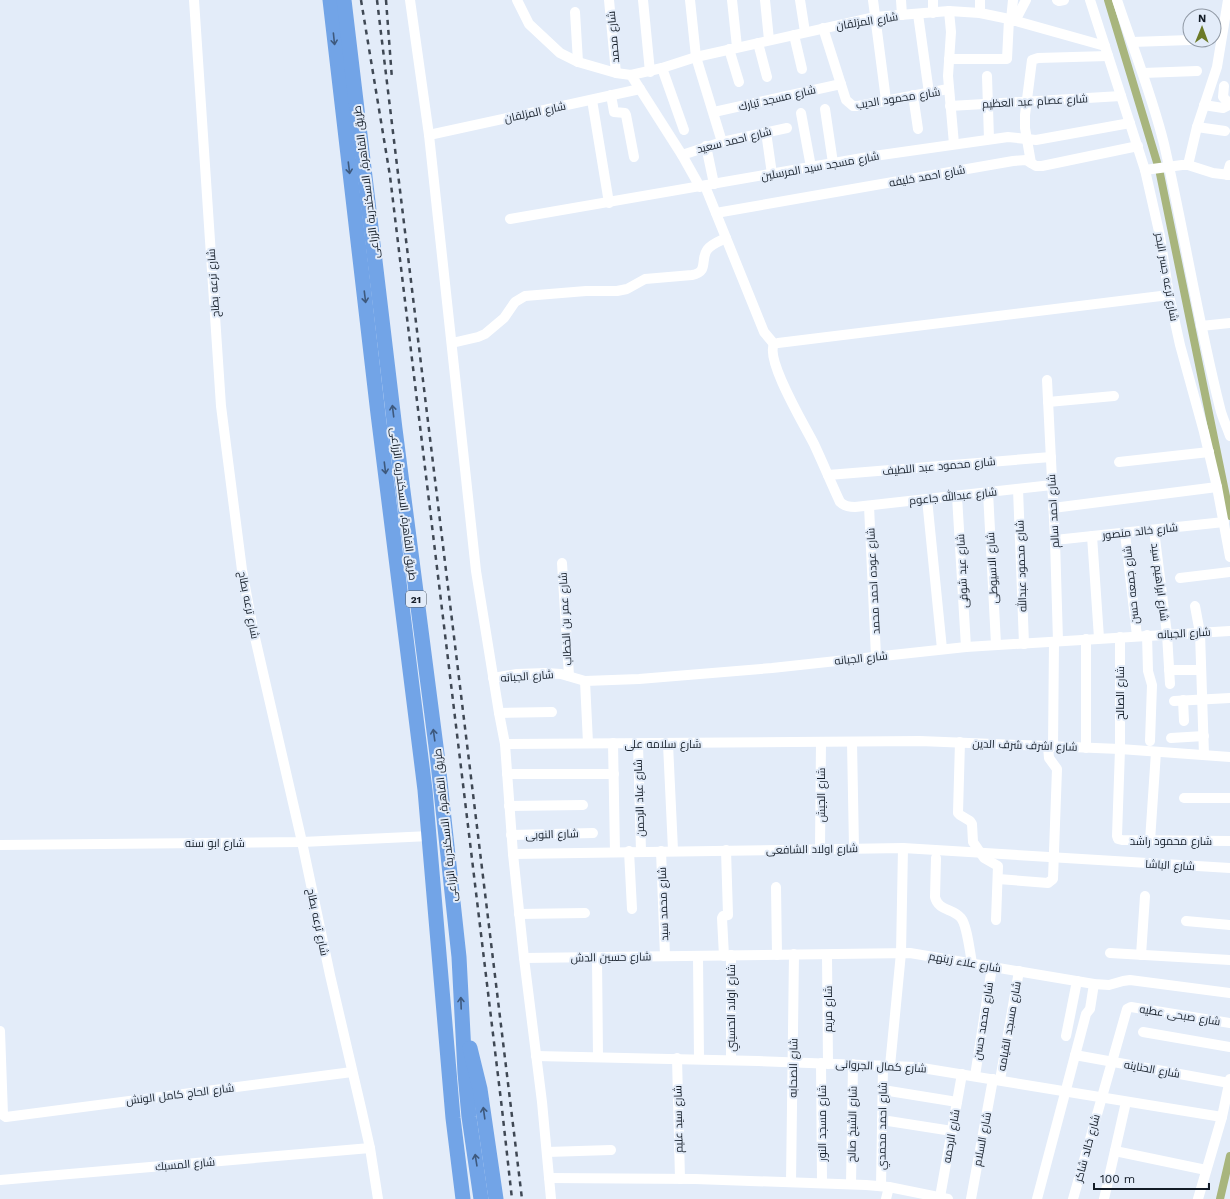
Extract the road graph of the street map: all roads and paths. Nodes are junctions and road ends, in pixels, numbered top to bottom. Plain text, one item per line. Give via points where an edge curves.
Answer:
1 (194, 0) edge
2 (330, 0) edge
3 (344, 0) edge
4 (410, 0) edge
5 (517, 0) edge
6 (609, 0) edge
7 (643, 0) edge
8 (690, 0) edge
9 (732, 0) edge
10 (765, 0) edge
11 (800, 0) edge
12 (874, 0) edge
13 (901, 0) edge
14 (932, 0) edge
15 (980, 0) edge
16 (1013, 0) edge
17 (1026, 0) edge
18 (1057, 0) edge
19 (1064, 0) edge
20 (1090, 0) edge
21 (1117, 0) edge
22 (1120, 0) edge
23 (1228, 3) edge
24 (575, 12) dead end
25 (949, 12) junction
26 (933, 13) junction
27 (980, 13) junction
28 (918, 14) junction
29 (902, 15) junction
30 (875, 17) junction
31 (1011, 20) junction
32 (823, 28) junction
33 (804, 32) junction
34 (1226, 32) edge
35 (794, 35) junction
36 (769, 40) junction
37 (1182, 40) edge
38 (758, 42) junction
39 (1132, 42) junction
40 (733, 48) junction
41 (1106, 51) junction
42 (696, 57) junction
43 (949, 60) junction
44 (578, 62) junction
45 (662, 68) junction
46 (802, 69) dead end
47 (1197, 71) dead end
48 (650, 72) junction
49 (1143, 73) junction
50 (616, 74) junction
51 (631, 75) junction
52 (987, 76) dead end
53 (767, 77) dead end
54 (739, 82) dead end
55 (841, 84) junction
56 (1224, 86) dead end
57 (640, 89) junction
58 (948, 89) junction
59 (929, 93) junction
60 (913, 95) junction
61 (610, 96) junction
62 (1121, 96) junction
63 (592, 100) junction
64 (886, 100) junction
65 (1028, 101) junction
66 (987, 103) junction
67 (1204, 105) junction
68 (950, 106) junction
69 (826, 108) dead end
70 (714, 112) junction
71 (801, 113) dead end
72 (1130, 123) junction
73 (1197, 127) junction
74 (787, 128) dead end
75 (918, 129) dead end
76 (684, 130) dead end
77 (1225, 131) dead end
78 (766, 132) junction
79 (430, 134) junction
80 (989, 139) junction
81 (1026, 139) junction
82 (722, 142) junction
83 (954, 144) junction
84 (706, 146) junction
85 (1138, 146) junction
86 (682, 154) junction
87 (634, 157) dead end
88 (833, 163) junction
89 (1031, 163) junction
90 (1188, 165) junction
91 (1167, 166) junction
92 (811, 167) junction
93 (1148, 169) junction
94 (1229, 171) edge
95 (772, 174) junction
96 (707, 186) junction
97 (609, 203) junction
98 (716, 213) junction
99 (510, 220) dead end
100 (726, 238) junction
101 (1169, 295) junction
102 (1230, 323) edge
103 (1201, 326) junction
104 (452, 343) junction
105 (774, 344) junction
106 (1047, 380) dead end
107 (1114, 396) dead end
108 (1048, 402) junction
109 (1230, 435) edge
110 (1209, 452) junction
111 (1051, 457) junction
112 (1119, 462) dead end
113 (828, 475) junction
114 (1052, 485) junction
115 (1217, 487) junction
116 (1018, 489) junction
117 (988, 492) junction
118 (957, 496) junction
119 (927, 499) junction
120 (869, 506) junction
121 (1053, 508) junction
122 (1224, 522) junction
123 (1154, 530) junction
124 (1125, 533) junction
125 (1092, 536) junction
126 (1055, 540) junction
127 (1230, 558) edge
128 (562, 562) dead end
129 (1230, 572) edge
130 (1180, 578) dead end
131 (1195, 606) dead end
132 (1230, 631) edge
133 (1200, 633) junction
134 (1167, 634) junction
135 (1142, 636) junction
136 (1120, 637) junction
137 (1099, 638) junction
138 (1086, 639) junction
139 (1056, 641) junction
140 (996, 644) junction
141 (1024, 644) junction
142 (966, 647) junction
143 (942, 649) junction
144 (876, 656) junction
145 (1169, 670) junction
146 (1201, 670) junction
147 (568, 676) junction
148 (493, 678) junction
149 (585, 681) junction
150 (1170, 684) dead end
151 (1230, 698) edge
152 (1202, 700) junction
153 (552, 712) dead end
154 (499, 713) junction
155 (1184, 721) dead end
156 (1204, 736) junction
157 (1171, 738) dead end
158 (1150, 741) dead end
159 (821, 742) junction
160 (852, 742) junction
161 (960, 742) junction
162 (588, 743) junction
163 (613, 743) junction
164 (505, 744) junction
165 (638, 744) junction
166 (668, 744) junction
167 (1051, 747) junction
168 (1086, 748) junction
169 (1120, 749) junction
170 (1156, 752) junction
171 (1204, 755) junction
172 (1230, 757) edge
173 (507, 774) junction
174 (614, 774) junction
175 (1184, 798) dead end
176 (1230, 798) edge
177 (583, 805) dead end
178 (509, 806) junction
179 (593, 833) dead end
180 (1117, 834) joint
181 (511, 835) junction
182 (430, 836) junction
183 (1150, 841) junction
184 (1230, 841) edge
185 (302, 842) junction
186 (0, 845) edge
187 (820, 848) junction
188 (854, 848) junction
189 (903, 848) junction
190 (673, 850) junction
191 (726, 850) junction
192 (629, 851) junction
193 (641, 851) junction
194 (661, 851) junction
195 (615, 852) junction
196 (980, 852) junction
197 (513, 854) junction
198 (1054, 857) junction
199 (936, 858) dead end
200 (1110, 862) joint
201 (1230, 868) edge
202 (998, 879) junction
203 (776, 887) dead end
204 (1145, 896) dead end
205 (632, 909) dead end
206 (585, 913) dead end
207 (519, 914) junction
208 (996, 920) dead end
209 (1186, 921) dead end
210 (1230, 925) edge
211 (901, 953) junction
212 (1110, 953) dead end
213 (794, 954) junction
214 (777, 955) junction
215 (827, 955) junction
216 (1141, 955) junction
217 (665, 956) junction
218 (698, 956) junction
219 (727, 956) junction
220 (524, 958) junction
221 (597, 958) junction
222 (1230, 960) edge
223 (972, 963) junction
224 (992, 967) junction
225 (1019, 971) junction
226 (1077, 981) junction
227 (1094, 984) junction
228 (1230, 993) edge
229 (1230, 1023) edge
230 (462, 1024) junction
231 (0, 1031) edge
232 (1143, 1032) dead end
233 (1066, 1036) dead end
234 (1230, 1047) edge
235 (0, 1051) edge
236 (1075, 1055) junction
237 (536, 1056) junction
238 (598, 1057) junction
239 (677, 1058) junction
240 (700, 1059) junction
241 (731, 1060) junction
242 (793, 1062) junction
243 (1111, 1062) junction
244 (825, 1063) junction
245 (852, 1064) junction
246 (887, 1066) junction
247 (352, 1072) junction
248 (962, 1074) junction
249 (974, 1076) junction
250 (997, 1080) junction
251 (1230, 1081) edge
252 (1, 1085) edge
253 (883, 1090) junction
254 (1065, 1092) junction
255 (1101, 1098) junction
256 (957, 1102) junction
257 (1126, 1102) junction
258 (1222, 1117) junction
259 (882, 1120) junction
260 (952, 1131) junction
261 (370, 1148) junction
262 (611, 1150) dead end
263 (1115, 1151) junction
264 (547, 1152) junction
265 (1206, 1170) junction
266 (549, 1178) junction
267 (680, 1179) junction
268 (0, 1180) edge
269 (791, 1182) junction
270 (822, 1183) junction
271 (851, 1184) junction
272 (885, 1186) junction
273 (944, 1198) edge
274 (378, 1199) edge
275 (463, 1199) edge
276 (482, 1199) edge
277 (496, 1199) edge
278 (551, 1199) edge
279 (886, 1199) edge
280 (971, 1199) edge
281 (1037, 1199) edge
282 (1073, 1199) edge
283 (1104, 1199) edge
284 (1198, 1199) edge

1 - 185 street, شارع ترعه بطاح via 222,406 234,514 253,629
2 -> 182 highway, طريق القاهرة, الاسكندرية الزراعى / 21
230 -> 3 highway, طريق القاهرة, الاسكندرية الزراعى / 21 via 460,957 437,754
4 - 79 street
5 - 44 street, شارع المزلقان via 536,32 560,53
6 - 50 street, شارع محمد
7 - 48 street
8 - 42 street
9 - 40 street
10 - 36 street
11 - 33 street
12 - 30 street
13 - 29 street
14 - 26 street
15 - 27 street
16 - 31 street
17 - 31 street
18 - 19 street
20 - 41 street, شارع ترعه جسر البحر
21 - 22 street
21 - 39 street, شارع ترعه جسر البحر
23 - 34 street
24 - 44 street
25 - 26 street, شارع المزلقان
25 - 27 street, شارع المزلقان
25 - 43 street
26 - 28 street, شارع المزلقان
27 - 31 street, شارع المزلقان
28 - 29 street, شارع المزلقان
28 - 59 street
29 - 30 street, شارع المزلقان
30 - 32 street, شارع المزلقان
30 - 64 street
31 - 41 street, شارع المزلقان
31 - 43 street via 1007,59
32 - 33 street, شارع المزلقان
32 - 55 street
33 - 35 street, شارع المزلقان
34 - 67 street
35 - 36 street, شارع المزلقان
35 - 46 street
36 - 38 street, شارع المزلقان
37 - 39 street
38 - 40 street, شارع المزلقان
38 - 53 street
39 - 49 street, شارع ترعه جسر البحر
40 - 42 street, شارع المزلقان
40 - 54 street
41 - 62 street, شارع ترعه جسر البحر
41 - 65 street via 1032,60
42 - 45 street, شارع المزلقان
42 - 70 street
43 - 58 street
44 - 50 street, شارع المزلقان
45 - 48 street, شارع المزلقان
45 - 76 street
47 - 49 street
48 - 51 street, شارع المزلقان
49 - 91 street, شارع ترعه جسر البحر via 1156,114
50 - 51 street, شارع المزلقان
51 - 57 street
52 - 66 street
55 - 64 street, شارع محمود الديب via 846,100 853,106
55 - 70 street, شارع مسجد تبارك
56 - 67 street via 1223,97 1228,102 1227,106 1223,108
57 - 61 street, شارع المزلقان
57 - 86 street
58 - 59 street, شارع محمود الديب
58 - 68 street
59 - 60 street, شارع محمود الديب
60 - 64 street, شارع محمود الديب
60 - 75 street
61 - 63 street, شارع المزلقان
61 - 87 street via 614,112 626,115
62 - 65 street, شارع عصام عبد العظيم
62 - 72 street, شارع ترعه جسر البحر
63 - 79 street, شارع المزلقان
63 - 97 street
65 - 66 street, شارع عصام عبد العظيم
65 - 81 street via 1025,114
66 - 68 street, شارع عصام عبد العظيم
66 - 80 street
67 - 73 street
68 - 83 street
69 - 88 street
70 - 82 street
71 - 92 street
72 - 81 street, شارع مسجد سيد المرسلين via 1036,140
72 - 85 street, شارع ترعه جسر البحر
73 - 77 street
73 - 90 street
74 - 78 street, شارع احمد سعيد
78 - 82 street, شارع احمد سعيد
78 - 95 street
79 - 104 street
80 - 81 street, شارع مسجد سيد المرسلين
80 - 83 street, شارع مسجد سيد المرسلين
81 - 89 street
82 - 84 street, شارع احمد سعيد
83 - 88 street, شارع مسجد سيد المرسلين
84 - 86 street, شارع احمد سعيد
84 - 96 street
85 - 89 street, شارع احمد خليفه via 1042,166
85 - 93 street, شارع ترعه جسر البحر
86 - 96 street
88 - 92 street, شارع مسجد سيد المرسلين
89 - 98 street, شارع احمد خليفه via 1026,160 1013,161
90 - 91 street
90 - 94 street via 1213,174
91 - 93 street
91 - 103 street, شارع ترعه جسر البحر
92 - 95 street, شارع مسجد سيد المرسلين
93 - 101 street, شارع ترعه جسر البحر
95 - 96 street, شارع مسجد سيد المرسلين
96 - 97 street, شارع مسجد سيد المرسلين
96 - 98 street
97 - 99 street, شارع مسجد سيد المرسلين
98 - 100 street
100 - 104 street via 707,249 703,266 698,273 645,279 627,289 617,291 525,296 515,302 504,318 485,334
100 - 105 street via 764,332
101 - 105 street
101 - 110 street, شارع ترعه جسر البحر
102 - 103 street
103 - 109 street, شارع ترعه جسر البحر via 1220,409
104 - 148 street via 476,571
105 - 113 street via 772,354 786,394
106 - 108 street, شارع احمد سالم
107 - 108 street
108 - 111 street, شارع احمد سالم
110 - 112 street
110 - 115 street, شارع ترعه جسر البحر
111 - 113 street, شارع محمود عبد اللطيف
111 - 114 street, شارع احمد سالم
113 - 120 street, شارع عبدالله جاعوم via 840,502 847,507
114 - 116 street, شارع عبدالله جاعوم
114 - 121 street, شارع احمد سالم
115 - 121 street
115 - 122 street, شارع ترعه جسر البحر
116 - 117 street, شارع عبدالله جاعوم
116 - 141 street, شارع محمود عبدالله
117 - 118 street, شارع عبدالله جاعوم
117 - 140 street, شارع الاسيوطى
118 - 119 street, شارع عبدالله جاعوم
118 - 142 street, شارع عيد شوقى
119 - 120 street, شارع عبدالله جاعوم
119 - 143 street
120 - 144 street, شارع عوده احمد محمد
121 - 126 street, شارع احمد سالم
122 - 123 street, شارع خالد منصور
122 - 127 street, شارع ترعه جسر البحر
123 - 124 street, شارع خالد منصور
123 - 134 street, شارع ابراهيم سيد
124 - 125 street, شارع خالد منصور
124 - 135 street, شارع جمعه حسن
125 - 126 street, شارع خالد منصور
125 - 137 street
126 - 139 street, شارع احمد سالم
128 - 147 street, شارع عمر بن الخطاب
129 - 130 street
131 - 133 street
132 - 133 street, شارع الجبانه
133 - 134 street, شارع الجبانه
133 - 146 street
134 - 135 street, شارع الجبانه
134 - 145 street, شارع ابراهيم سيد
135 - 136 street, شارع الجبانه
135 - 158 street, شارع جمعه حسن via 1152,685
136 - 137 street, شارع الجبانه
136 - 169 street, شارع الصالح
137 - 138 street, شارع الجبانه
138 - 139 street, شارع الجبانه
138 - 168 street
139 - 141 street, شارع الجبانه
139 - 167 street, شارع احمد سالم
140 - 141 street, شارع الجبانه
140 - 142 street, شارع الجبانه
142 - 143 street, شارع الجبانه
143 - 144 street, شارع الجبانه
144 - 149 street, شارع الجبانه via 764,669
145 - 146 street
145 - 150 street, شارع ابراهيم سيد
146 - 152 street
147 - 148 street, شارع الجبانه via 546,673
147 - 149 street, شارع الجبانه
148 - 154 street
149 - 162 street
151 - 152 street
152 - 155 street via 1179,700
152 - 156 street
153 - 154 street
154 - 164 street
156 - 157 street
156 - 171 street
159 - 160 street, شارع اشرف شرف الدين
159 - 166 street, شارع سلامه على
159 - 187 street, شارع الجيش
160 - 161 street, شارع اشرف شرف الدين
160 - 188 street
161 - 167 street, شارع اشرف شرف الدين
161 - 196 street via 958,810 960,815 971,823 972,841
162 - 163 street, شارع سلامه على
162 - 164 street, شارع سلامه على
163 - 165 street, شارع سلامه على
163 - 174 street
164 - 173 street
165 - 166 street, شارع سلامه على
165 - 193 street, شارع عباد الرحمن
166 - 190 street
167 - 168 street, شارع اشرف شرف الدين
167 - 198 street, شارع احمد سالم via 1049,758 1057,769
168 - 169 street, شارع اشرف شرف الدين
169 - 170 street, شارع اشرف شرف الدين
169 - 180 street, شارع الصالح
170 - 171 street, شارع اشرف شرف الدين
170 - 183 street
171 - 172 street, شارع اشرف شرف الدين
173 - 174 street
173 - 178 street
174 - 195 street
175 - 176 street
177 - 178 street
178 - 181 street
179 - 181 street, شارع النوبى
180 - 183 street, شارع محمود راشد via 1118,839 1122,840
181 - 197 street
182 - 185 street, شارع ابو سنه
182 - 275 highway, طريق القاهرة, الاسكندرية الزراعى / 21 via 453,1118
183 - 184 street, شارع محمود راشد
185 - 186 street, شارع ابو سنه
185 - 247 street, شارع ترعه بطاح
187 - 188 street, شارع اولاد الشافعى
187 - 191 street, شارع اولاد الشافعى
188 - 189 street, شارع اولاد الشافعى
189 - 196 street, شارع اولاد الشافعى
189 - 211 street, شارع احمد محمدي
190 - 191 street, شارع اولاد الشافعى
190 - 194 street, شارع اولاد الشافعى
191 - 219 street, شارع اولاد الحسيني via 728,915 722,918
192 - 193 street, شارع اولاد الشافعى
192 - 195 street, شارع اولاد الشافعى
192 - 205 street
193 - 194 street, شارع اولاد الشافعى
194 - 217 street, شارع محمد سيد
195 - 197 street, شارع اولاد الشافعى
196 - 198 street, شارع اولاد الشافعى
196 - 202 street via 987,860 998,866
197 - 207 street
198 - 200 street, شارع اولاد الشافعى
198 - 202 street, شارع احمد سالم via 1053,879 1048,883
199 - 223 street via 936,901 942,908 958,915 963,921
200 - 201 street, شارع الباشا
202 - 208 street
203 - 214 street
204 - 216 street
206 - 207 street
207 - 220 street
209 - 210 street
211 - 215 street, شارع علاء زينهم
211 - 223 street, شارع علاء زينهم
211 - 246 street, شارع احمد محمدي
212 - 216 street
213 - 214 street, شارع علاء زينهم
213 - 215 street, شارع علاء زينهم
213 - 242 street, شارع الصحابه
214 - 219 street, شارع علاء زينهم
215 - 244 street, شارع مريم
216 - 222 street
217 - 218 street, شارع حسين الدش
217 - 221 street, شارع حسين الدش
218 - 219 street, شارع علاء زينهم
218 - 240 street
219 - 241 street, شارع اولاد الحسيني
220 - 221 street, شارع حسين الدش
220 - 237 street
221 - 238 street
223 - 224 street, شارع علاء زينهم
224 - 225 street, شارع علاء زينهم
224 - 249 street, شارع محمد حسن
225 - 226 street, شارع علاء زينهم
225 - 250 street, شارع مسجد القيامه
226 - 227 street, شارع علاء زينهم
226 - 233 street
227 - 228 street, شارع علاء زينهم via 1109,985 1130,980
227 - 236 street via 1090,1008
229 - 243 street, شارع صبحى عطيه via 1131,1007 1125,1011
276 -> 230 highway, طريق القاهرة, الاسكندرية الزراعى / 21 via 469,1117
277 -> 230 highway via 477,1076
231 - 235 street
232 - 234 street
235 - 252 street
236 - 243 street, شارع الحناينه
236 - 254 street
237 - 238 street, شارع كمال الجروانى
237 - 264 street
238 - 239 street, شارع كمال الجروانى
239 - 240 street, شارع كمال الجروانى
239 - 267 street, شارع سيد عليم
240 - 241 street, شارع كمال الجروانى
241 - 242 street, شارع كمال الجروانى
242 - 244 street, شارع كمال الجروانى
242 - 269 street, شارع الصحابه
243 - 251 street, شارع الحناينه
243 - 255 street, شارع صبحى عطيه
244 - 245 street, شارع كمال الجروانى
244 - 270 street, شارع مسجد النور
245 - 246 street, شارع كمال الجروانى
245 - 271 street, شارع الشيخ صالح
246 - 248 street, شارع كمال الجروانى via 916,1067
246 - 253 street, شارع احمد محمدي
247 - 252 street, شارع الحاج كامل الونش via 8,1117 3,1115
247 - 261 street, شارع ترعه بطاح
248 - 249 street, شارع كمال الجروانى
248 - 256 street, شارع الرحمه
249 - 250 street, شارع كمال الجروانى
250 - 254 street, شارع كمال الجروانى
250 - 280 street, شارع السلام
251 - 258 street
253 - 256 street
253 - 259 street, شارع احمد محمدي
254 - 255 street, شارع كمال الجروانى
254 - 281 street
255 - 257 street, شارع كمال الجروانى
255 - 282 street, شارع خالد شاكر
256 - 260 street, شارع الرحمه
257 - 258 street, شارع كمال الجروانى
257 - 263 street
258 - 265 street
259 - 260 street
259 - 272 street, شارع احمد محمدي
260 - 273 street, شارع الرحمه
261 - 268 street, شارع المسبك
261 - 274 street, شارع ترعه بطاح
262 - 264 street
263 - 265 street
263 - 283 street
264 - 266 street
265 - 284 street
266 - 267 street
266 - 278 street
267 - 269 street
269 - 270 street
270 - 271 street
271 - 272 street
272 - 273 street
272 - 279 street, شارع احمد محمدي

